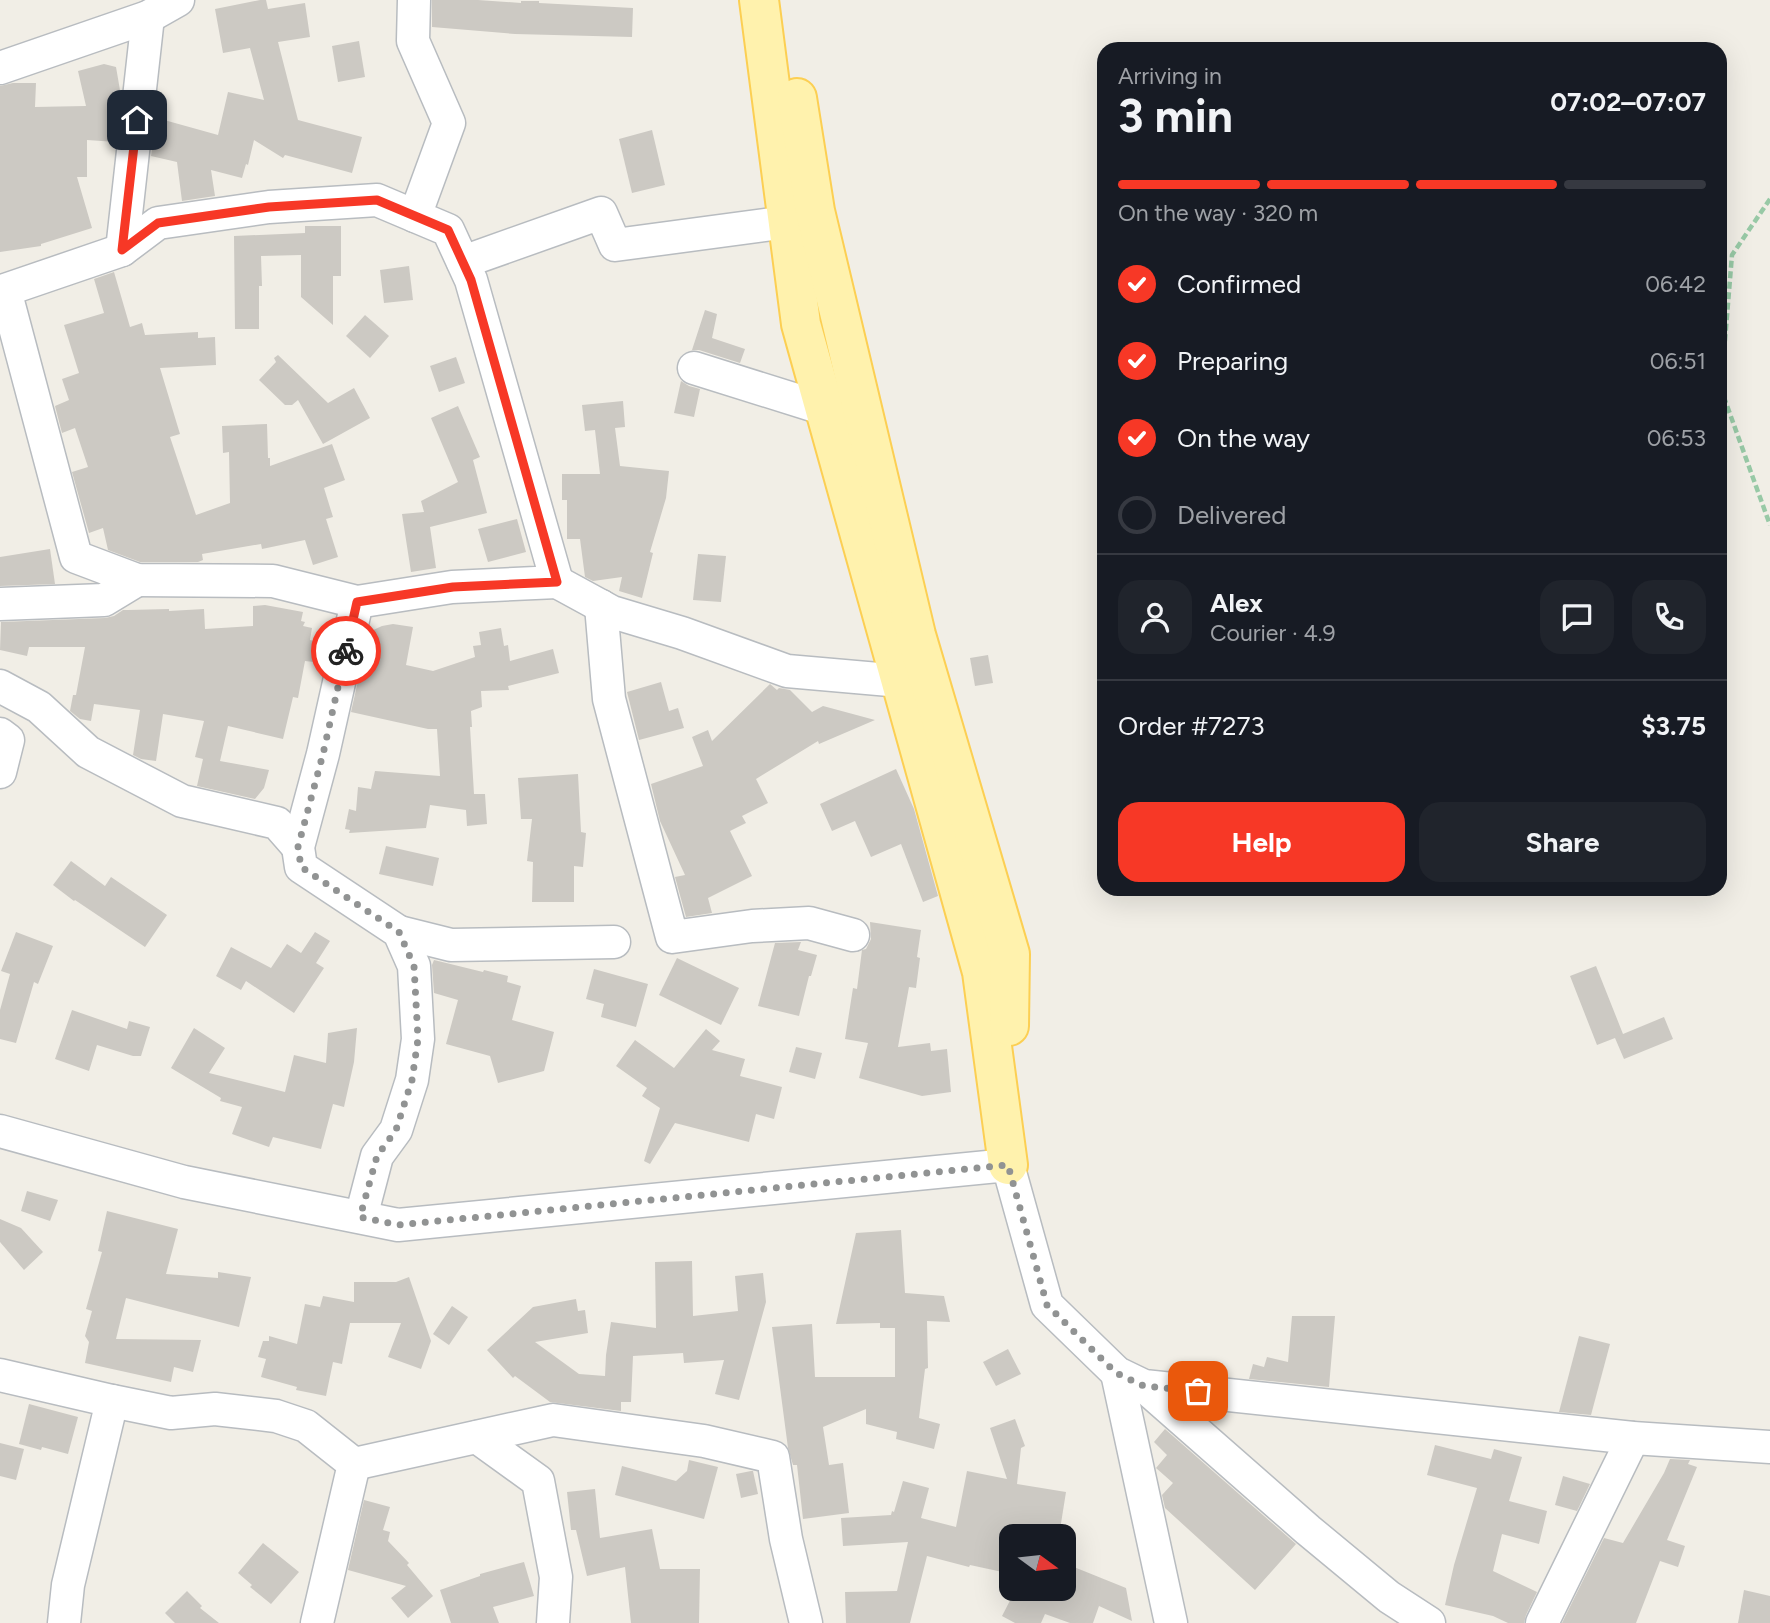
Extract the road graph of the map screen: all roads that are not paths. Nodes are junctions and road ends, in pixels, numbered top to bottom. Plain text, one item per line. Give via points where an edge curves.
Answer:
1 (178, 0) edge
2 (414, 0) edge
3 (759, 0) edge
4 (782, 0) edge
5 (148, 16) junction
6 (0, 68) edge
7 (415, 216) junction
8 (788, 222) junction
9 (122, 250) junction
10 (463, 262) junction
11 (3, 291) edge
12 (694, 368) dead end
13 (825, 409) junction
14 (137, 580) junction
15 (557, 582) junction
16 (357, 602) junction
17 (0, 604) edge
18 (601, 606) junction
19 (901, 681) junction
20 (0, 686) edge
21 (0, 734) edge
22 (0, 772) edge
23 (298, 847) junction
24 (399, 932) junction
25 (853, 935) dead end
26 (614, 942) dead end
27 (0, 1131) edge
28 (1008, 1165) junction
29 (360, 1217) junction
30 (0, 1375) edge
31 (1130, 1379) junction
32 (112, 1401) junction
33 (477, 1437) junction
34 (1633, 1438) junction
35 (1770, 1447) edge
36 (354, 1464) junction
37 (64, 1623) edge
38 (317, 1623) edge
39 (553, 1623) edge
40 (806, 1623) edge
41 (1171, 1623) edge
42 (1429, 1623) edge
43 (1542, 1623) edge

1 - 5 street
2 - 7 street via 413,41 449,123
3 - 8 main road
4 - 28 main road via 824,251 916,635 1010,954
5 - 6 street
5 - 9 street
7 - 9 street via 377,200 269,207 158,223
7 - 10 street via 448,230
8 - 10 street via 615,245 601,213
8 - 13 main road via 801,324
9 - 11 street
10 - 15 street
11 - 14 street via 76,557
12 - 13 street
13 - 19 main road
14 - 16 street via 273,581
14 - 17 street via 104,600
15 - 16 street via 453,587
15 - 18 street
16 - 23 street
18 - 19 street via 787,671
18 - 25 street via 609,699 672,937 809,923
19 - 28 main road via 982,972
20 - 23 street via 39,707 88,752 182,801 277,823
21 - 22 street via 8,740
23 - 24 street via 301,867
24 - 26 street via 452,945
24 - 29 street via 414,966 418,1039 412,1080 396,1130 377,1156
27 - 29 street via 184,1182
28 - 29 street via 398,1225
28 - 31 street via 1047,1305
30 - 32 street
31 - 34 street
31 - 41 street
31 - 42 street via 1390,1597
32 - 36 street via 171,1413 215,1409 276,1416 306,1426
32 - 37 street via 68,1585
33 - 36 street
33 - 39 street via 538,1481 556,1577
33 - 40 street via 553,1420 704,1441 773,1457
34 - 35 street
34 - 43 street
36 - 38 street

